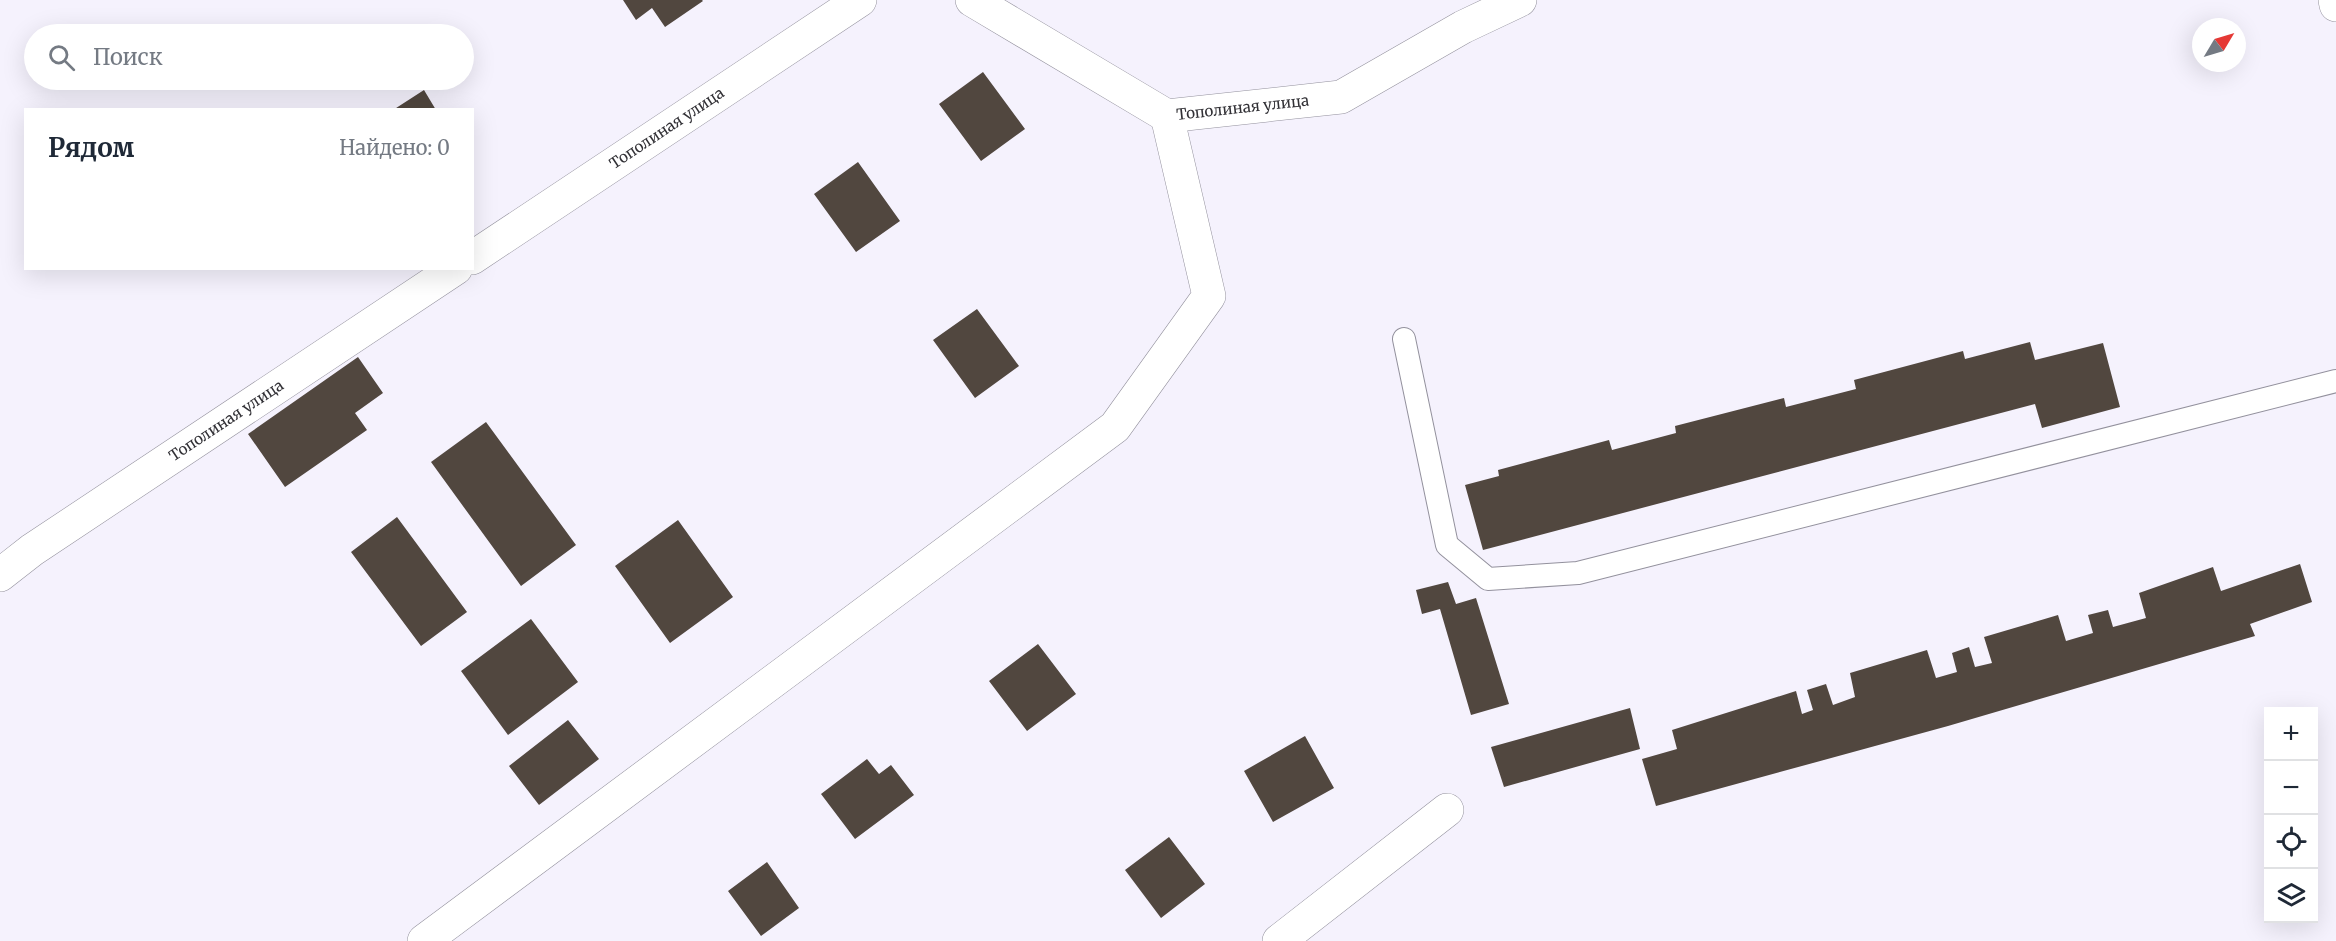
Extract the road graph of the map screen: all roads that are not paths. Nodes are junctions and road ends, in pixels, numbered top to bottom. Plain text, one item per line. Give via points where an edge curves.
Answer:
1 (860, 0) edge
2 (972, 0) edge
3 (1520, 0) edge
4 (2335, 0) edge
5 (2336, 5) edge
6 (1458, 14) edge
7 (1167, 116) junction
8 (474, 257) edge
9 (453, 270) edge
10 (1404, 339) dead end
11 (2336, 381) edge
12 (0, 575) edge
13 (1448, 810) dead end
14 (424, 941) edge
15 (1279, 941) edge

1 - 8 street, Тополиная улица
2 - 7 street, Тополиная улица
3 - 6 street, Тополиная улица
4 - 5 street
6 - 7 street, Тополиная улица via 1341,97
7 - 14 street via 1209,296 1115,427
9 - 12 street, Тополиная улица via 51,537
10 - 11 lane via 1447,545 1488,579 1578,573
13 - 15 street

